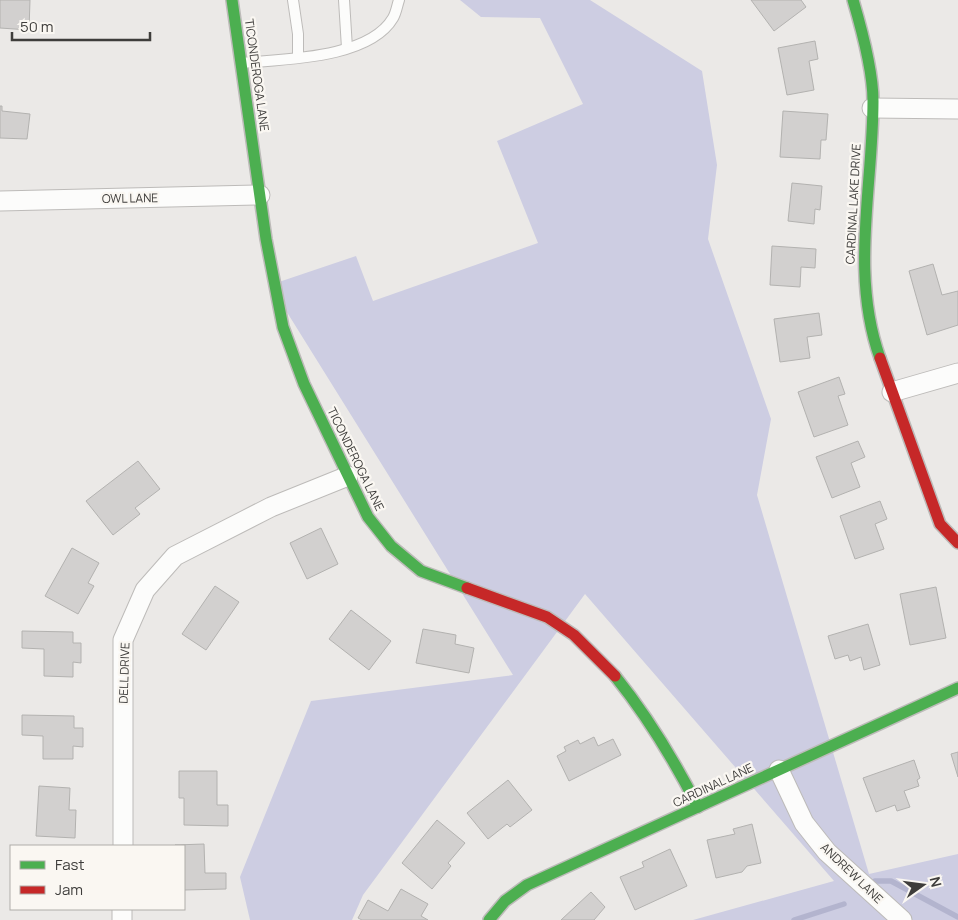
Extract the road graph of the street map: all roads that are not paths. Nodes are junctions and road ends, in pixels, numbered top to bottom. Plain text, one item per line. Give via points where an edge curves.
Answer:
1 (232, 0) edge
2 (293, 0) edge
3 (344, 0) edge
4 (398, 0) edge
5 (853, 0) edge
6 (347, 48) junction
7 (298, 57) junction
8 (241, 63) junction
9 (872, 108) junction
10 (958, 109) edge
11 (260, 195) junction
12 (0, 201) edge
13 (958, 373) edge
14 (892, 392) junction
15 (348, 476) junction
16 (958, 542) edge
17 (958, 688) edge
18 (779, 770) junction
19 (698, 807) junction
20 (123, 845) edge
21 (489, 920) edge
22 (902, 920) edge

1 - 8 street, TICONDEROGA LANE
2 - 7 lane
3 - 6 lane
4 - 6 lane via 393,18 385,28 374,37
5 - 9 street, CARDINAL LAKE DRIVE via 861,27
6 - 7 lane
7 - 8 lane
8 - 11 street, TICONDEROGA LANE
9 - 10 street
9 - 14 street, CARDINAL LAKE DRIVE via 862,252 873,338
11 - 12 street, OWL LANE
11 - 15 street, TICONDEROGA LANE via 283,327 304,384
13 - 14 street
14 - 16 street, CARDINAL LAKE DRIVE via 940,524
15 - 19 street, TICONDEROGA LANE via 368,517 391,546 420,571 546,617 574,635 606,664 642,708
15 - 20 street, DELL DRIVE via 271,508 175,556 146,590 123,640
17 - 18 street, CARDINAL LANE
18 - 19 street, CARDINAL LANE
18 - 22 street, ANDREW LANE via 804,823 827,852
19 - 21 street, CARDINAL LANE via 528,885 505,900

